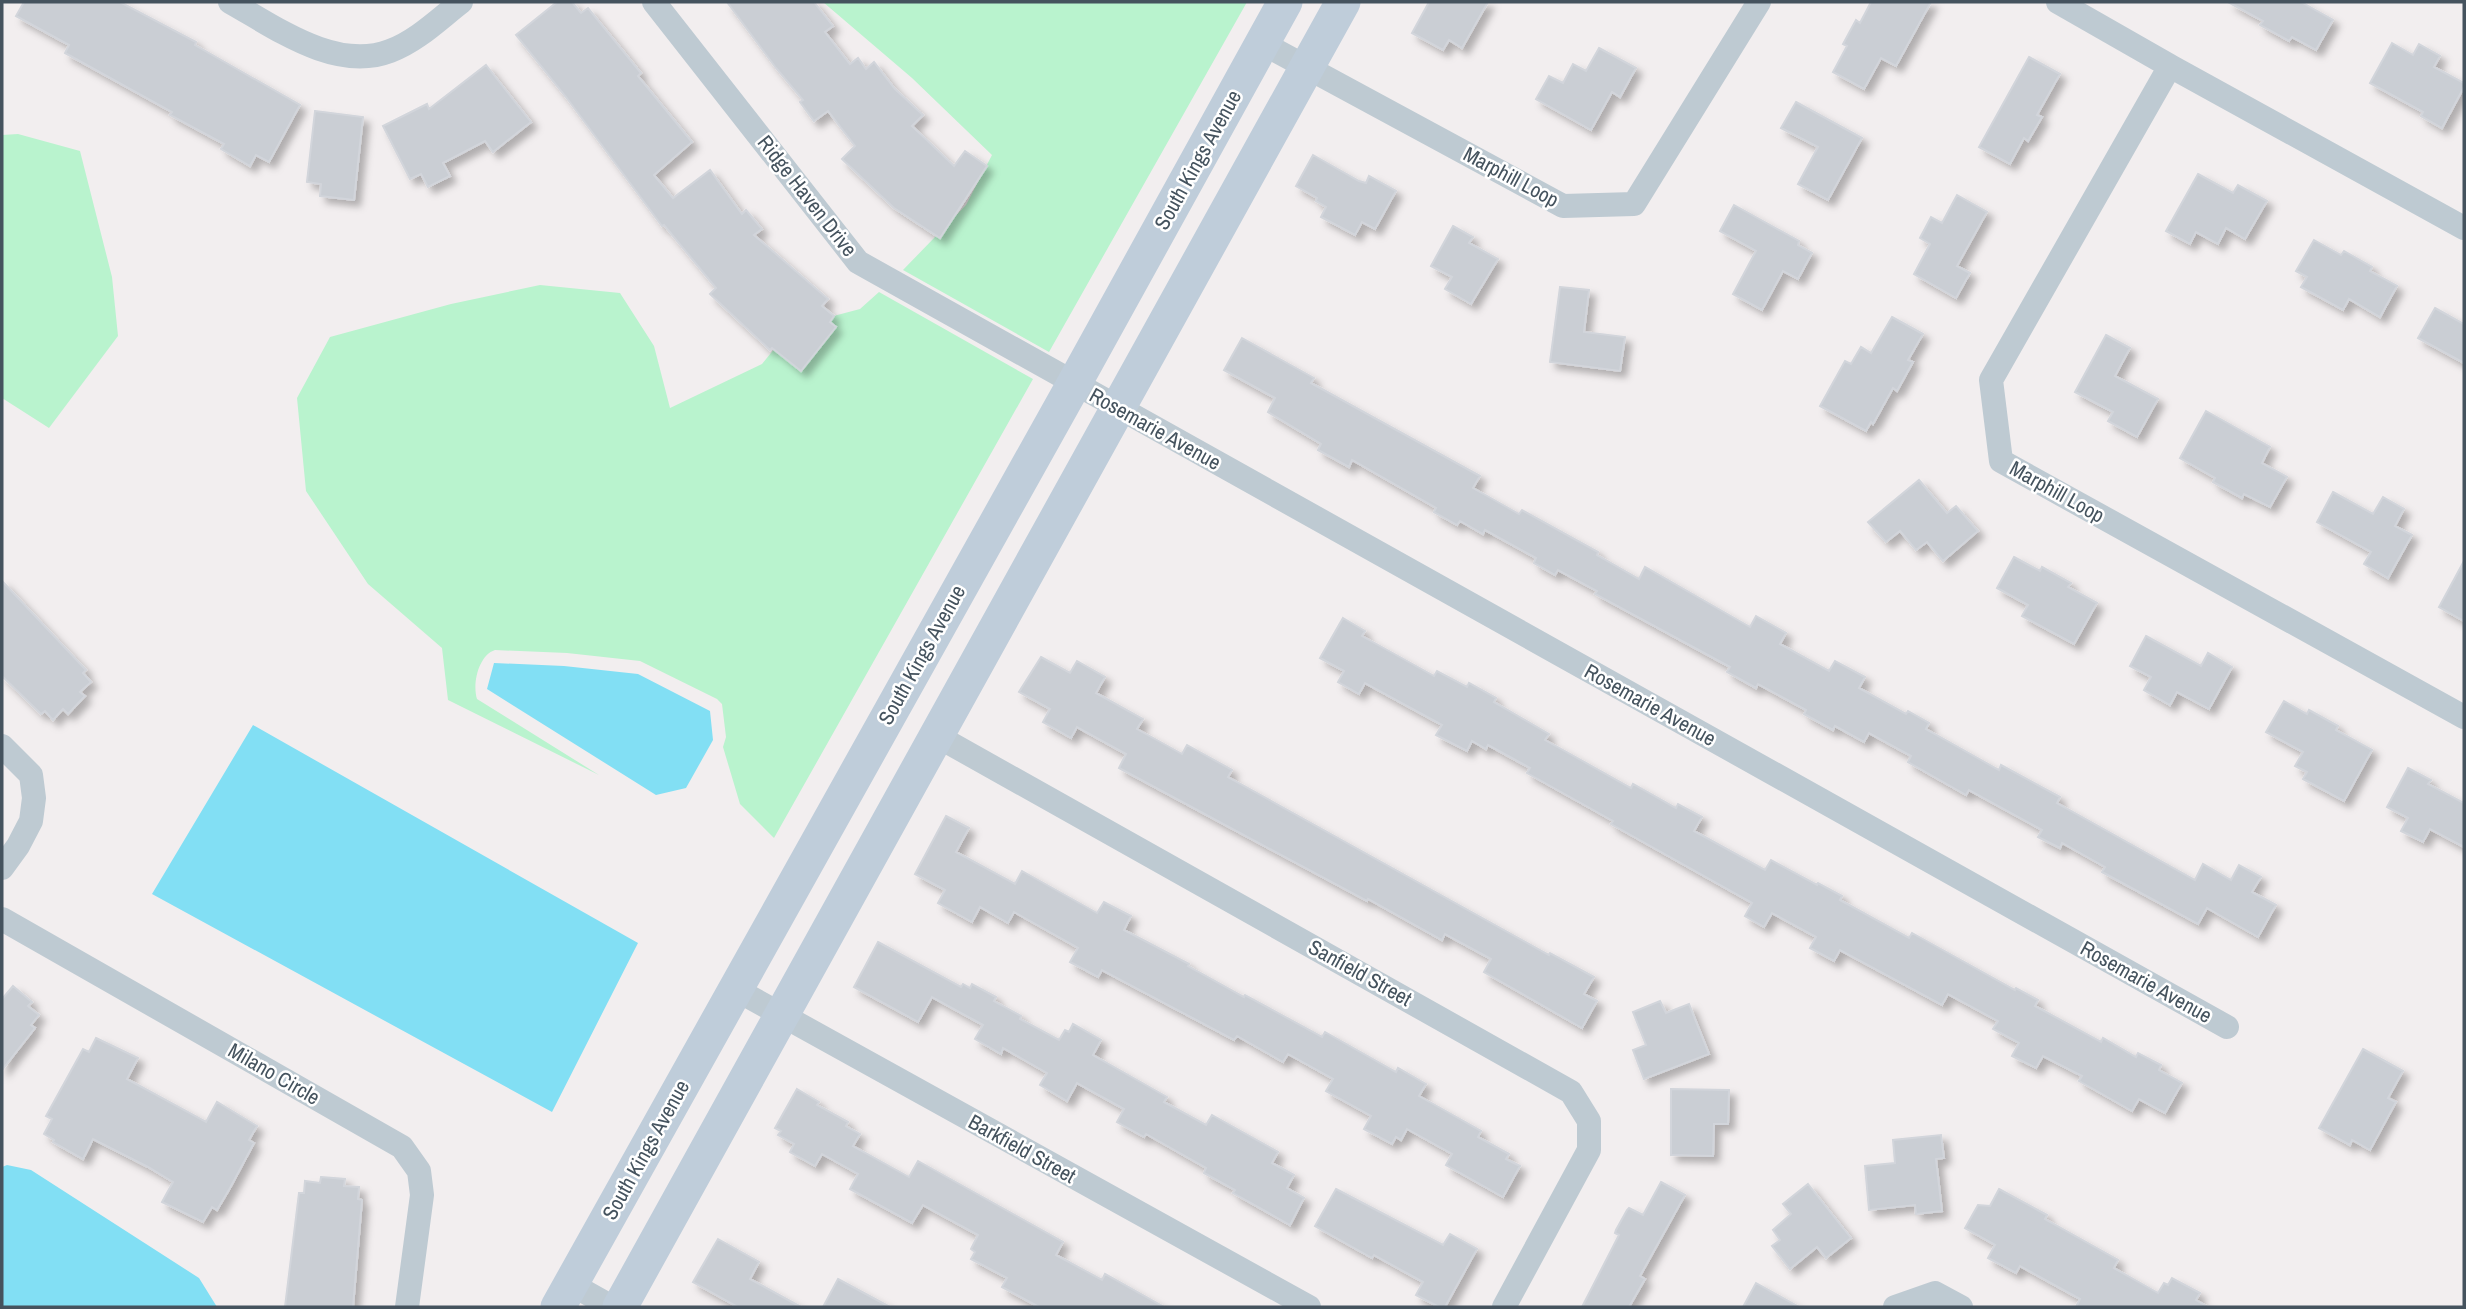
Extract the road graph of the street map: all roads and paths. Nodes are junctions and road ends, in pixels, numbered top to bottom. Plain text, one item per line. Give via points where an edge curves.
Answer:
1 (230, 2) edge
2 (461, 2) edge
3 (654, 2) edge
4 (1285, 2) edge
5 (1343, 2) edge
6 (1759, 2) edge
7 (2058, 2) edge
8 (1262, 43) junction
9 (2170, 66) junction
10 (1306, 67) junction
11 (2464, 228) edge
12 (1074, 384) junction
13 (1118, 409) junction
14 (2464, 717) edge
15 (937, 736) junction
16 (2, 746) edge
17 (2, 868) edge
18 (2, 919) edge
19 (735, 989) junction
20 (781, 1016) junction
21 (2227, 1027) dead end
22 (564, 1296) edge
23 (407, 1307) edge
24 (612, 1307) edge
25 (620, 1307) edge
26 (1310, 1307) edge
27 (1503, 1307) edge
28 (1895, 1307) edge
29 (1961, 1307) edge

1 - 2 street via 305,45 362,56 389,52 414,39
3 - 12 street, Ridge Haven Drive via 858,262
4 - 8 main road, South Kings Avenue
5 - 10 main road
6 - 10 street, Marphill Loop via 1634,204 1563,206
7 - 9 street
8 - 10 street, Marphill Loop
8 - 12 main road, South Kings Avenue
9 - 11 street
9 - 14 street, Marphill Loop via 1990,380 2001,461
10 - 13 main road
12 - 13 street, Rosemarie Avenue
12 - 19 main road, South Kings Avenue
13 - 15 main road
13 - 21 street, Rosemarie Avenue
15 - 20 main road
15 - 27 street, Sanfield Street via 1571,1092 1589,1121 1589,1150
16 - 17 street via 31,775 34,799 30,821
18 - 23 street, Milano Circle via 402,1147 419,1171 422,1195
19 - 20 street, Barkfield Street
19 - 22 main road, South Kings Avenue
20 - 25 main road
20 - 26 street, Barkfield Street
22 - 24 street
28 - 29 street via 1935,1293

